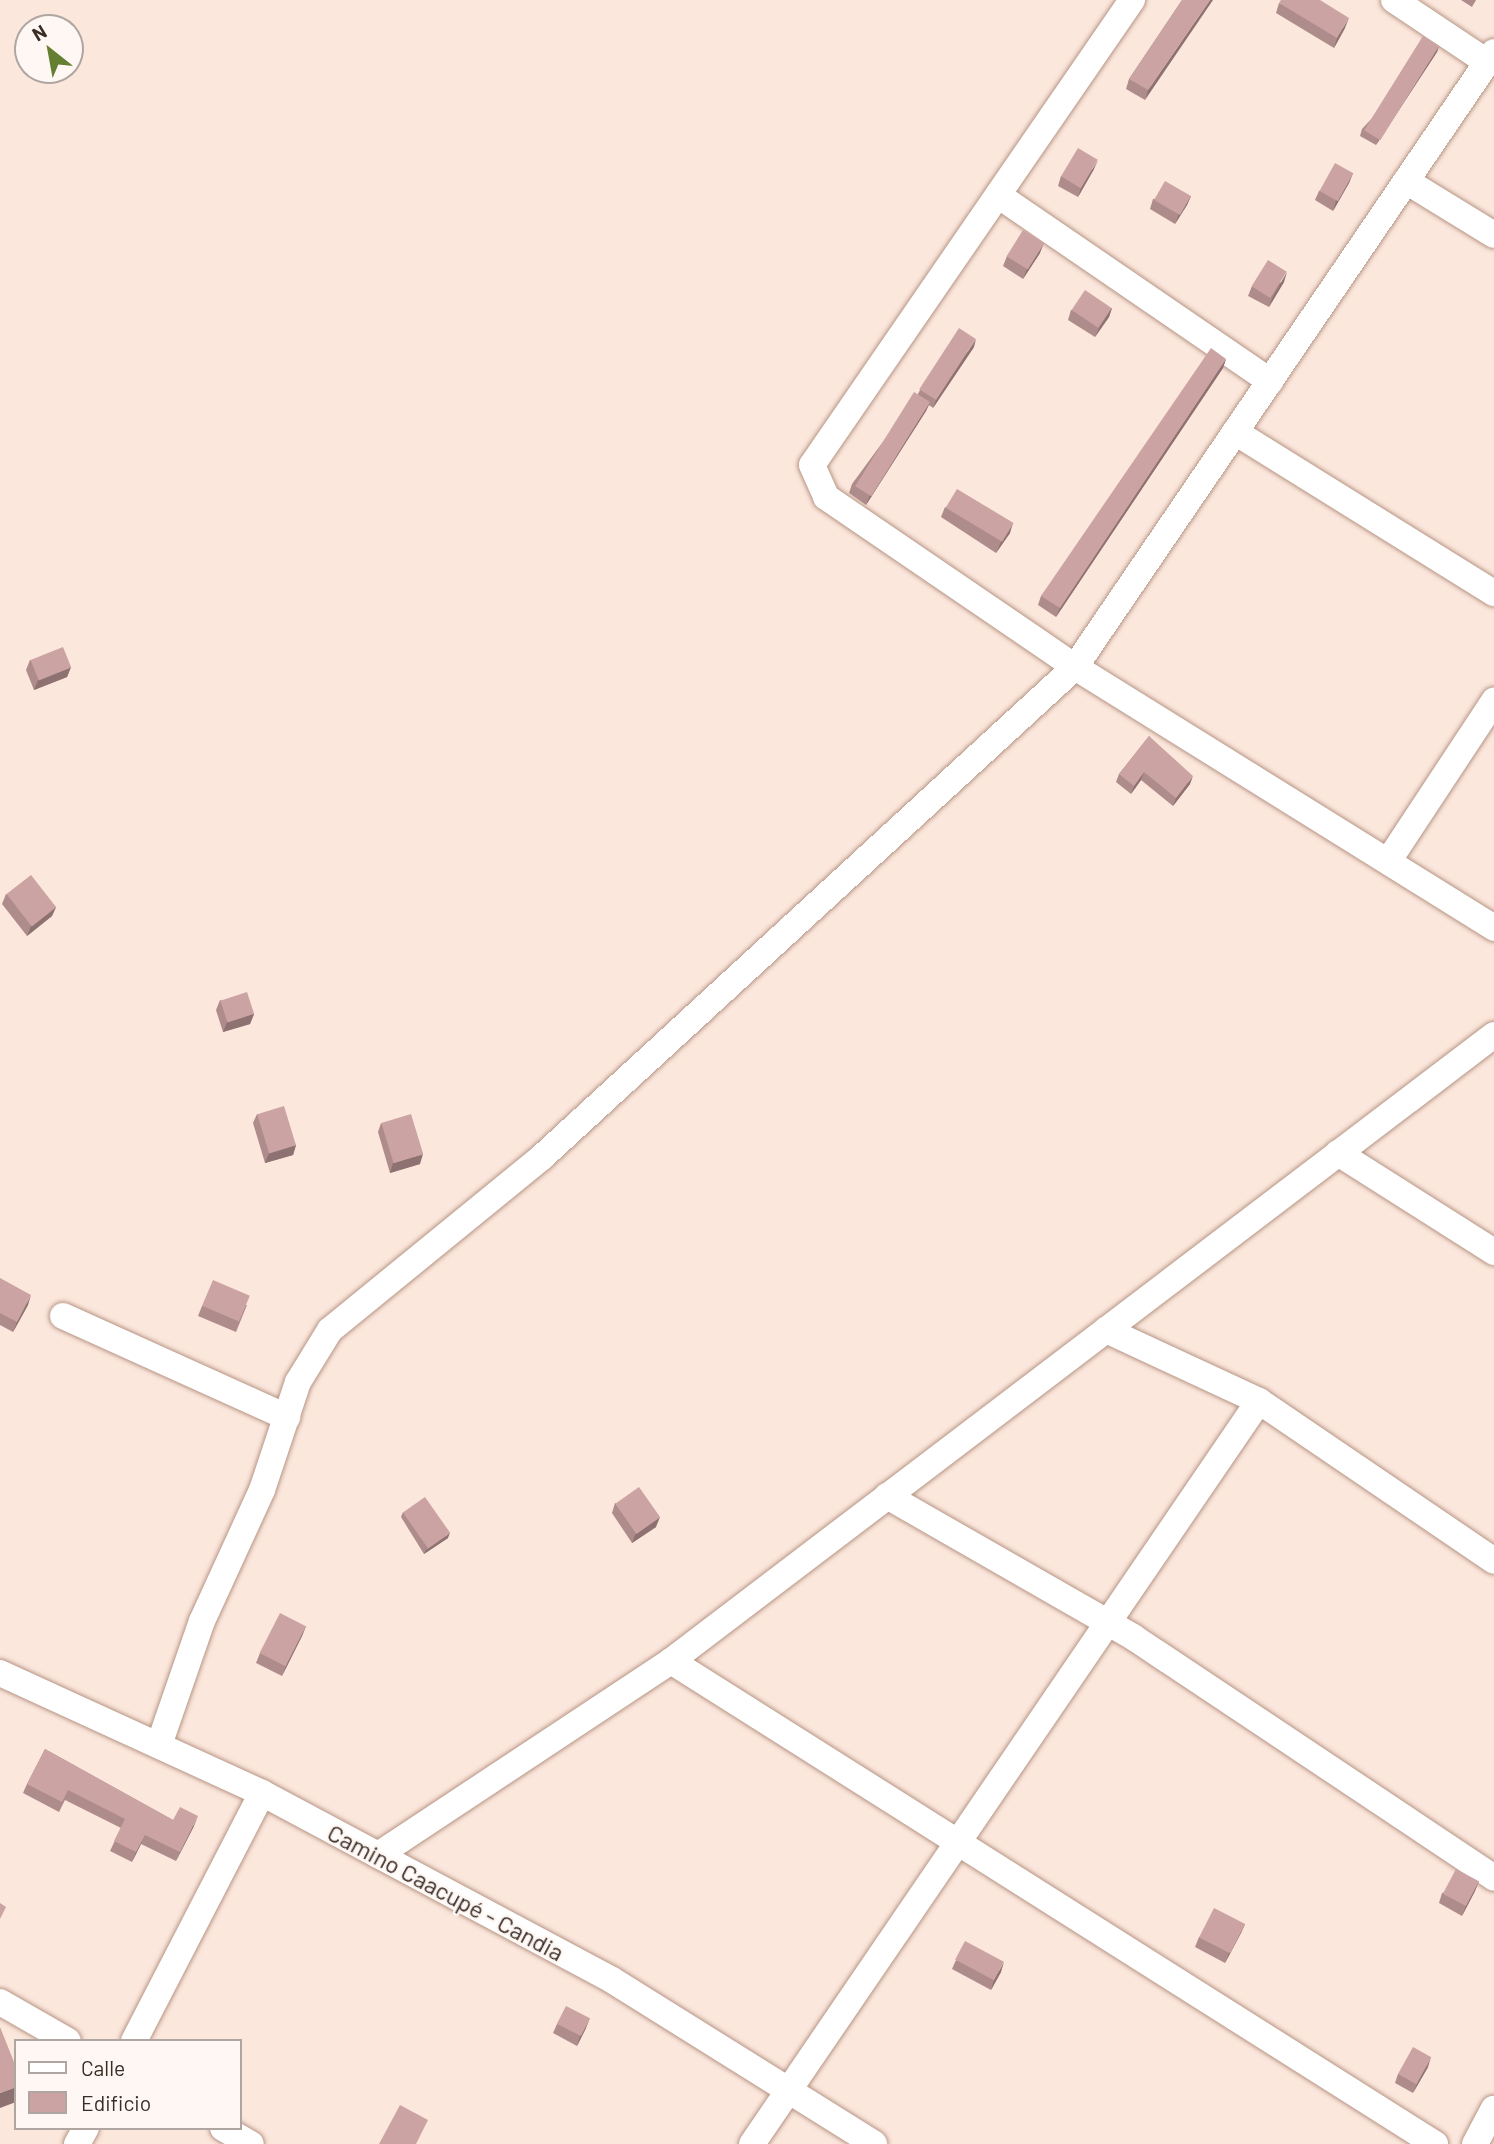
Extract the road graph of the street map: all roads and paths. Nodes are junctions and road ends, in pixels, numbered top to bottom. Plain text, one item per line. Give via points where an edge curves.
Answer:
1 (1132, 0) edge
2 (1394, 0) edge
3 (1491, 57) edge
4 (1406, 181) junction
5 (998, 195) junction
6 (1494, 235) edge
7 (1269, 381) junction
8 (1235, 432) junction
9 (1494, 593) edge
10 (1075, 667) junction
11 (1494, 701) edge
12 (1389, 860) junction
13 (1494, 928) edge
14 (1494, 1035) edge
15 (1338, 1153) junction
16 (1494, 1252) edge
17 (63, 1315) dead end
18 (1106, 1329) junction
19 (1259, 1401) junction
20 (287, 1417) junction
21 (887, 1496) junction
22 (1494, 1561) edge
23 (1107, 1622) junction
24 (671, 1661) junction
25 (0, 1673) edge
26 (159, 1745) junction
27 (262, 1793) junction
28 (956, 1840) junction
29 (378, 1855) junction
30 (1494, 1878) edge
31 (0, 2002) edge
32 (65, 2039) edge
33 (135, 2039) edge
34 (785, 2088) junction
35 (1494, 2109) edge
36 (226, 2130) edge
37 (251, 2144) edge
38 (752, 2144) edge
39 (874, 2144) edge
40 (1435, 2144) edge
41 (1475, 2144) edge

1 - 5 street
2 - 3 street
3 - 4 street
4 - 6 street
4 - 7 street
5 - 7 street
5 - 10 street via 812,466 826,497
7 - 8 street
8 - 9 street
8 - 10 street
10 - 12 street
10 - 20 street via 542,1157 330,1330 298,1382
11 - 12 street
12 - 13 street
14 - 15 street
15 - 16 street
15 - 18 street
17 - 20 street
18 - 19 street
18 - 21 street
19 - 22 street
19 - 23 street
20 - 26 street via 262,1490 202,1621
21 - 23 street
21 - 24 street
23 - 28 street
23 - 30 street
24 - 28 street
24 - 29 street
25 - 26 street, Camino Caacupé - Candia
26 - 27 street, Camino Caacupé - Candia
27 - 29 street, Camino Caacupé - Candia
27 - 33 street
28 - 34 street
28 - 40 street
29 - 34 street, Camino Caacupé - Candia via 612,1980
31 - 32 street
34 - 38 street
34 - 39 street, Camino Caacupé - Candia
35 - 41 street
36 - 37 street

